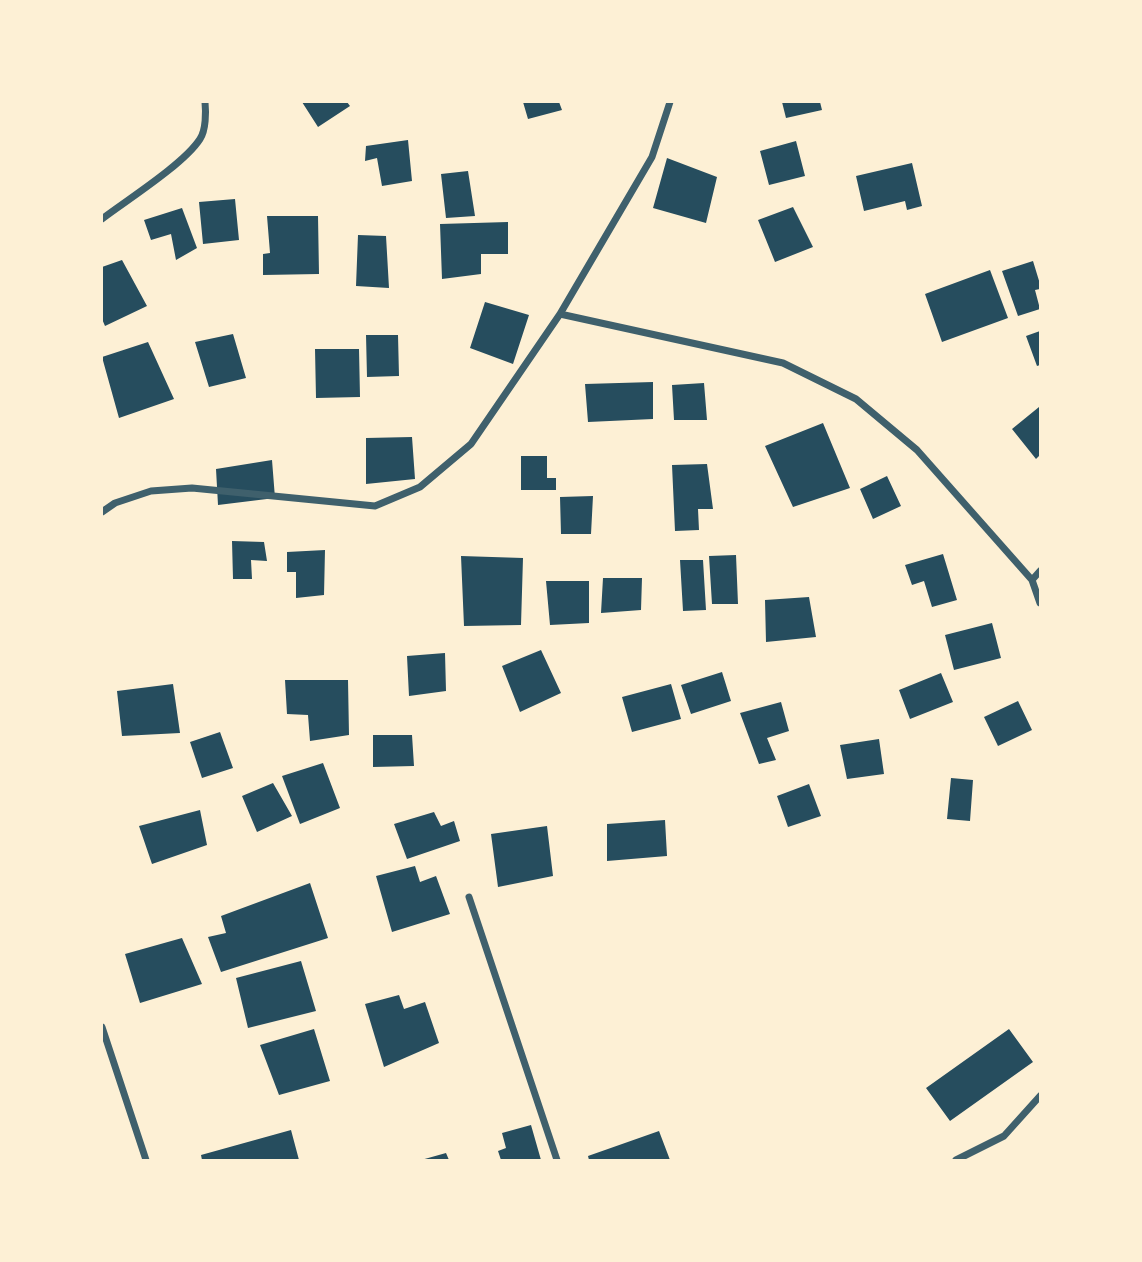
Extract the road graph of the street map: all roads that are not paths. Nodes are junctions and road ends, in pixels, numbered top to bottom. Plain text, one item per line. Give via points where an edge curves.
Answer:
1 (205, 102) edge
2 (670, 102) edge
3 (102, 219) edge
4 (560, 314) junction
5 (102, 512) edge
6 (1041, 571) edge
7 (1032, 580) junction
8 (1041, 603) edge
9 (469, 897) dead end
10 (102, 1027) edge
11 (1041, 1096) edge
12 (146, 1160) edge
13 (557, 1160) edge
14 (956, 1160) edge

1 - 3 street via 201,138
2 - 4 street via 652,157
4 - 5 street via 471,444 421,487 375,506 192,488 152,491
4 - 7 street via 783,363 856,399 917,450
6 - 7 street
7 - 8 street
9 - 13 street
10 - 12 street
11 - 14 street via 1004,1136

